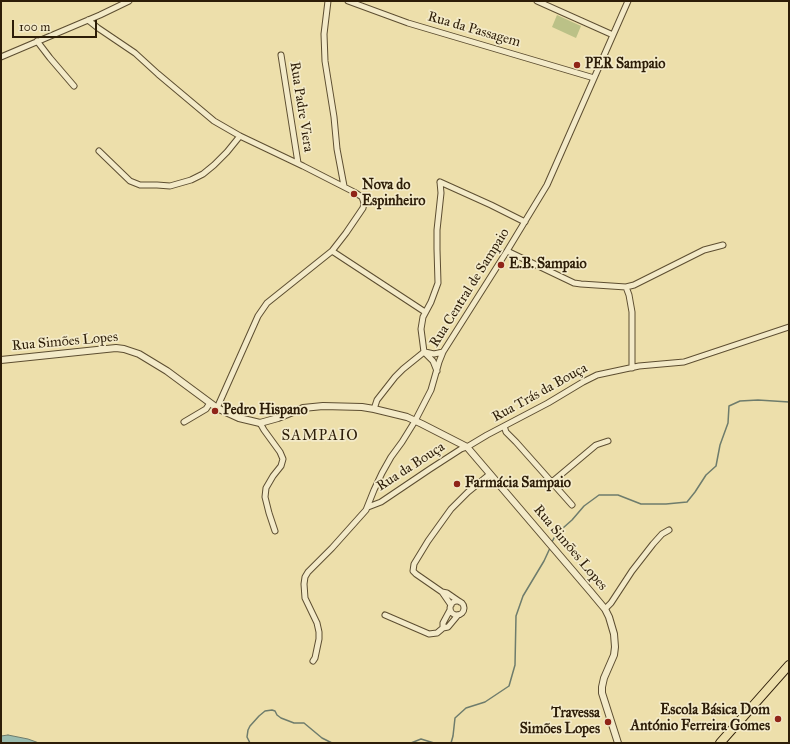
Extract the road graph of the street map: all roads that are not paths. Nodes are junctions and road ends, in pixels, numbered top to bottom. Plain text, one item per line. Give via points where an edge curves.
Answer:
1 (128, 1) edge
2 (328, 1) edge
3 (348, 1) edge
4 (536, 1) edge
5 (628, 1) edge
6 (88, 20) junction
7 (613, 35) junction
8 (37, 41) junction
9 (281, 55) dead end
10 (1, 56) edge
11 (594, 78) junction
12 (74, 86) dead end
13 (240, 136) junction
14 (99, 151) dead end
15 (298, 163) junction
16 (344, 186) junction
17 (525, 222) junction
18 (723, 245) dead end
19 (508, 250) junction
20 (332, 251) junction
21 (626, 287) junction
22 (425, 312) junction
23 (789, 327) edge
24 (424, 352) junction
25 (443, 352) junction
26 (1, 360) edge
27 (632, 368) junction
28 (437, 370) junction
29 (210, 403) junction
30 (217, 408) junction
31 (374, 409) junction
32 (415, 421) junction
33 (184, 422) dead end
34 (260, 423) junction
35 (504, 426) junction
36 (608, 441) dead end
37 (467, 447) junction
38 (490, 474) junction
39 (552, 482) junction
40 (572, 505) dead end
41 (368, 507) junction
42 (275, 530) dead end
43 (670, 530) dead end
44 (442, 592) junction
45 (460, 602) junction
46 (450, 607) junction
47 (605, 609) junction
48 (385, 615) dead end
49 (458, 615) junction
50 (443, 628) junction
51 (313, 661) dead end
52 (789, 665) edge
53 (618, 743) edge
54 (720, 743) edge

1 - 6 street
2 - 16 street via 324,34 325,61
3 - 11 street, Rua da Passagem via 408,23
4 - 7 street
5 - 7 street, Rua Central de Sampaio
6 - 8 street
6 - 13 street via 135,53 214,121
7 - 11 street, Rua Central de Sampaio
8 - 10 street
8 - 12 street
9 - 15 street, Rua Padre Viera
11 - 17 street, Rua Central de Sampaio via 547,185
13 - 14 street via 203,174 170,186 140,185 130,181
13 - 15 street
15 - 16 street
16 - 20 street via 362,197 364,203
17 - 19 street, Rua Central de Sampaio
17 - 22 street via 440,182 437,230 438,283
18 - 21 street via 704,250
19 - 21 street via 574,282
19 - 25 street, Rua Central de Sampaio
20 - 22 street
20 - 30 street via 267,303 258,316
21 - 27 street via 632,312
22 - 24 street via 421,329
23 - 27 street, Rua Trás da Bouça via 684,362
24 - 25 street
24 - 28 street via 433,361
24 - 31 street via 402,369 377,400
25 - 28 street, Rua Central de Sampaio
26 - 29 street, Rua Simões Lopes via 124,349 139,354 167,371
27 - 35 street, Rua Trás da Bouça via 597,375
28 - 32 street, Rua Central de Sampaio via 431,390
29 - 30 street, Rua Simões Lopes
29 - 33 street via 206,409
30 - 34 street, Rua Simões Lopes via 239,418
31 - 32 street, Rua Simões Lopes
31 - 34 street, Rua Simões Lopes via 344,406 303,408
32 - 37 street, Rua Simões Lopes
32 - 41 street, Rua Central de Sampaio via 382,473
34 - 42 street via 283,460 266,488 268,513
35 - 37 street, Rua Trás da Bouça
35 - 39 street via 506,432
36 - 39 street via 596,445
37 - 38 street, Rua Simões Lopes
37 - 41 street, Rua da Bouça via 382,502
38 - 44 street via 451,508 414,564 413,571
38 - 47 street, Rua Simões Lopes
39 - 40 street
41 - 51 street, Rua Central de Sampaio via 305,577 305,598 319,632
43 - 47 street via 653,544
44 - 45 street
44 - 46 street
45 - 46 street via 454,602
45 - 49 street via 464,608
46 - 49 street via 452,614
46 - 50 street
47 - 53 street, Rua Simões Lopes via 614,634 615,647 602,687
48 - 50 street via 430,634 438,633
49 - 50 street via 448,627
52 - 54 main road

